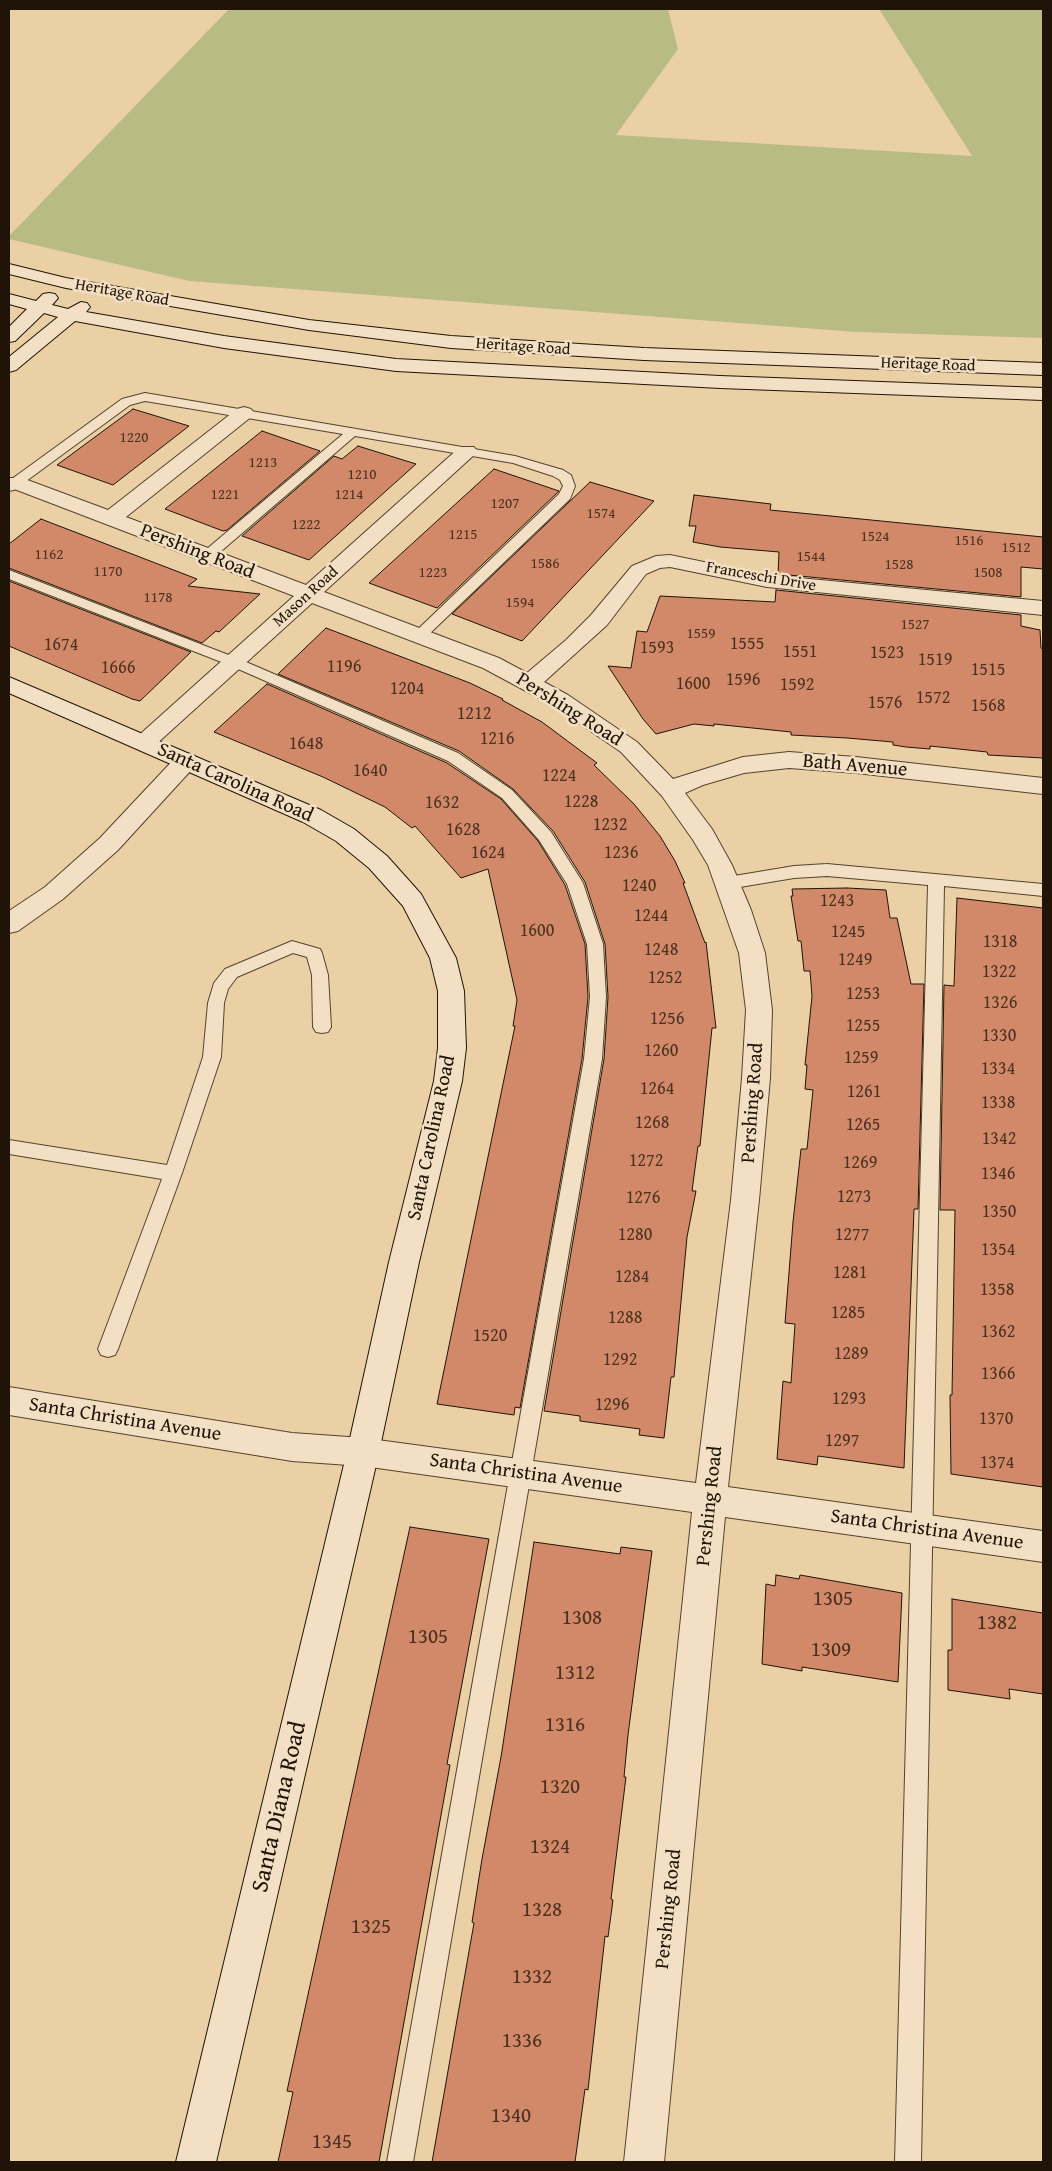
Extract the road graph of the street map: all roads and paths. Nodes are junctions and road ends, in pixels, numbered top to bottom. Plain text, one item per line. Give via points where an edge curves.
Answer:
1 (9, 269) edge
2 (66, 283) junction
3 (99, 290) junction
4 (9, 299) edge
5 (38, 308) junction
6 (71, 315) junction
7 (9, 337) edge
8 (9, 366) edge
9 (1043, 369) edge
10 (1043, 394) edge
11 (244, 413) junction
12 (354, 432) junction
13 (467, 451) junction
14 (12, 484) edge
15 (110, 518) junction
16 (206, 556) junction
17 (9, 574) edge
18 (309, 595) junction
19 (1043, 608) edge
20 (419, 636) junction
21 (234, 662) junction
22 (9, 684) edge
23 (530, 684) junction
24 (145, 742) junction
25 (186, 761) junction
26 (1043, 786) edge
27 (670, 790) junction
28 (936, 879) junction
29 (728, 883) junction
30 (1043, 890) edge
31 (9, 924) edge
32 (322, 1027) dead end
33 (9, 1147) edge
34 (173, 1172) junction
35 (108, 1348) dead end
36 (9, 1401) edge
37 (363, 1452) junction
38 (519, 1473) junction
39 (710, 1499) junction
40 (923, 1530) junction
41 (1043, 1547) edge
42 (196, 2162) edge
43 (400, 2162) edge
44 (644, 2162) edge
45 (908, 2162) edge

1 - 2 street, Heritage Road
2 - 3 street, Heritage Road
2 - 5 street
3 - 6 street
3 - 9 street, Heritage Road via 309,325 450,342 644,354
4 - 5 street, Heritage Road
5 - 6 street, Heritage Road
5 - 7 street
6 - 8 street
6 - 10 street, Heritage Road via 224,342 396,365 710,382
11 - 12 lane
11 - 14 lane via 155,398 134,398
11 - 15 street
12 - 13 lane
12 - 16 lane
13 - 18 street, Mason Road
13 - 20 lane via 515,460 558,473 566,478 569,486 565,496
14 - 15 street, Pershing Road
15 - 16 street, Pershing Road
16 - 18 street, Pershing Road
17 - 21 lane
18 - 20 street, Pershing Road
18 - 21 street, Mason Road
19 - 23 street, Franceschi Drive via 767,581 670,560 656,562 639,570 600,620
20 - 23 street, Pershing Road via 491,663
21 - 24 street, Mason Road
21 - 38 lane via 453,757 507,794 545,836 576,883 595,944 598,997 594,1050
22 - 24 street, Santa Carolina Road
23 - 27 street, Pershing Road via 587,717 629,747
24 - 25 street, Santa Carolina Road
25 - 31 street via 109,844 54,893
25 - 37 street, Santa Carolina Road via 312,816 345,835 399,883 419,910 443,958 451,991 452,1048 448,1081
26 - 27 street, Bath Avenue via 856,764 789,760 743,765
27 - 29 street, Pershing Road via 703,835
28 - 29 lane via 826,870
28 - 30 lane
28 - 40 lane
29 - 39 street, Pershing Road via 752,953 759,1010 745,1200
32 - 34 lane via 320,975 314,953 292,947 231,973 220,987 212,1057
33 - 34 lane
34 - 35 lane
36 - 37 street, Santa Christina Avenue via 292,1447
37 - 38 street, Santa Christina Avenue
37 - 42 street, Santa Diana Road
38 - 39 street, Santa Christina Avenue
38 - 43 lane
39 - 40 street, Santa Christina Avenue
39 - 44 street, Pershing Road
40 - 41 street, Santa Christina Avenue
40 - 45 lane

